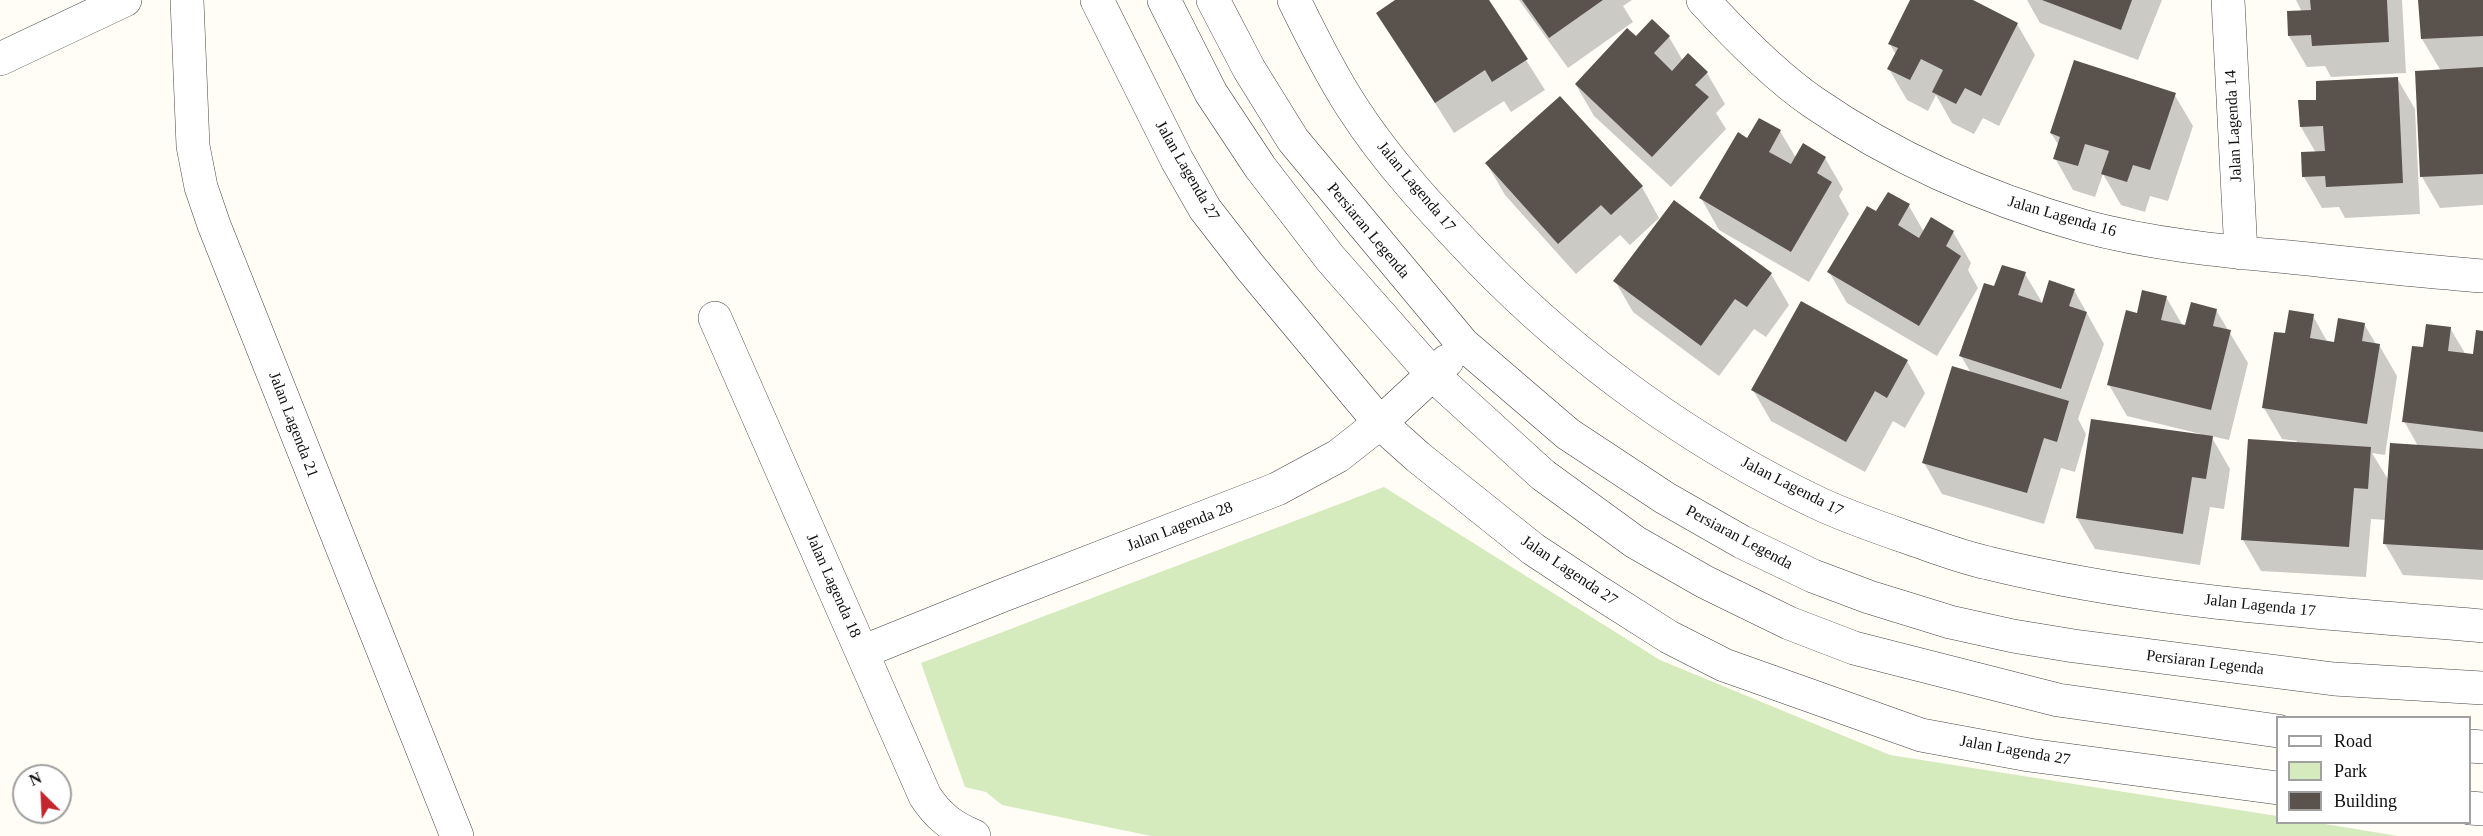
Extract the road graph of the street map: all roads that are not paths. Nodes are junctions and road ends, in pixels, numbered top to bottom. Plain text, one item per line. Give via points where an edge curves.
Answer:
1 (125, 0) edge
2 (187, 0) edge
3 (1098, 0) edge
4 (1164, 0) edge
5 (1213, 0) edge
6 (1294, 0) edge
7 (1703, 0) edge
8 (2228, 0) edge
9 (0, 59) edge
10 (2241, 253) junction
11 (2483, 276) edge
12 (715, 318) dead end
13 (1463, 344) junction
14 (1434, 376) junction
15 (1380, 423) junction
16 (2483, 626) edge
17 (862, 652) junction
18 (2483, 688) edge
19 (2276, 731) edge
20 (2276, 788) edge
21 (457, 836) edge
22 (974, 836) edge

1 - 9 street
2 - 21 street, Jalan Lagenda 21 via 193,146 201,187
3 - 15 street, Jalan Lagenda 27 via 1205,209
4 - 14 street via 1211,93 1260,167 1330,258
5 - 13 street, Persiaran Legenda via 1293,140
6 - 16 street, Jalan Lagenda 17 via 1354,111 1438,218 1513,294 1644,402 1774,481 1868,524 1986,563 2241,606
7 - 10 street, Jalan Lagenda 16 via 1811,100 1854,128 1942,174 2085,226 2162,243
8 - 10 street, Jalan Lagenda 14
10 - 11 street, Jalan Lagenda 16
12 - 17 street, Jalan Lagenda 18
13 - 14 street, Jalan Lagenda 28
13 - 18 street, Persiaran Legenda via 1568,434 1665,498 1742,542 1869,597 1950,622 2074,646 2334,679
14 - 15 street, Jalan Lagenda 28
14 - 19 street via 1543,476 1635,542 1789,623 1854,648 2058,700
15 - 17 street, Jalan Lagenda 28 via 1338,456 1277,489
15 - 20 street, Jalan Lagenda 27 via 1533,549 1669,637 1724,665 1920,735 2029,755
17 - 22 street, Jalan Lagenda 18 via 925,796 936,813 955,829

